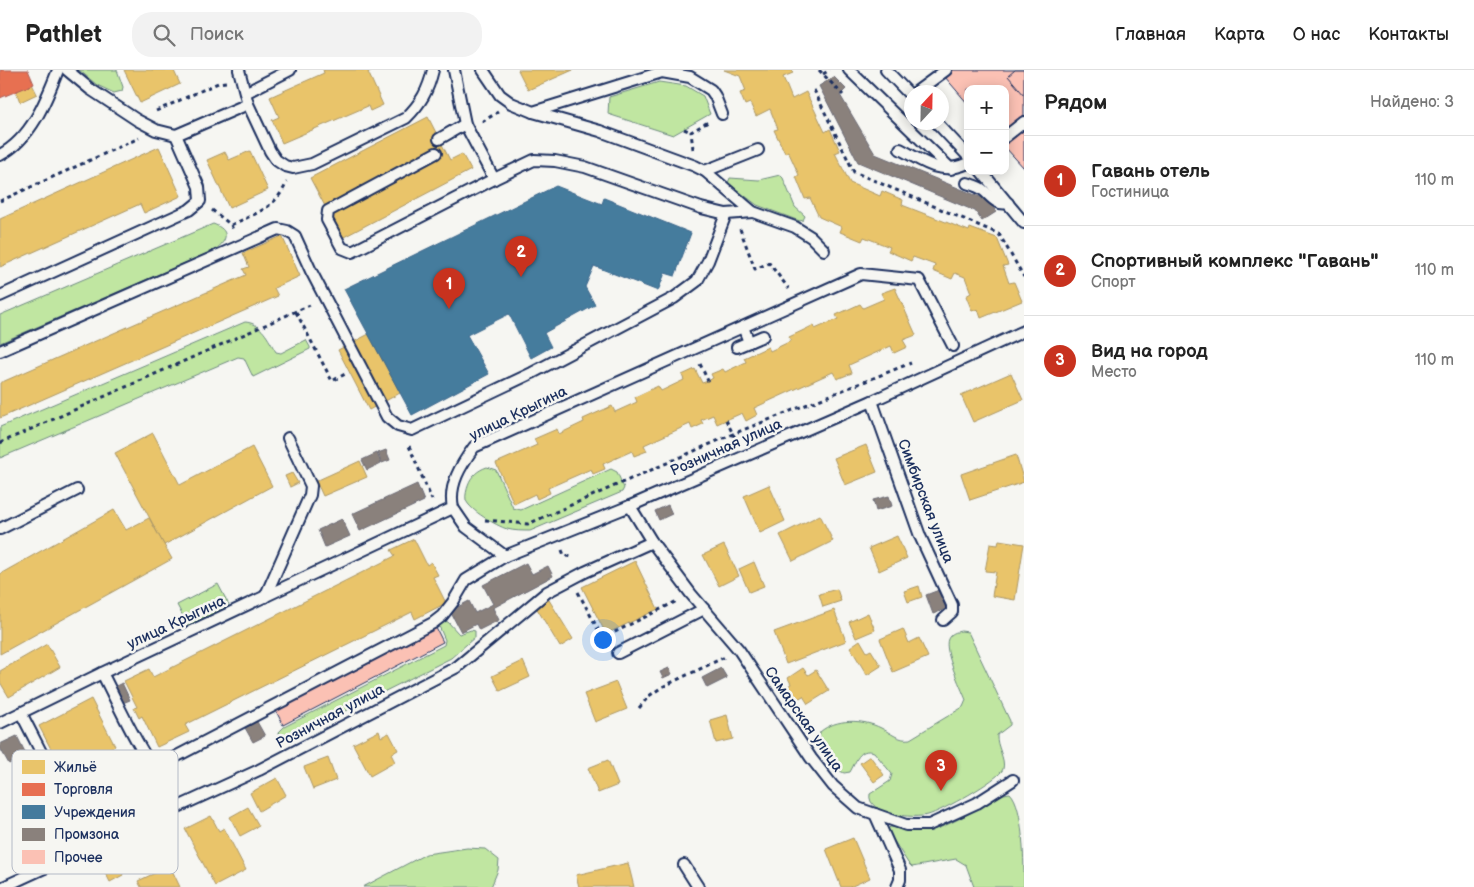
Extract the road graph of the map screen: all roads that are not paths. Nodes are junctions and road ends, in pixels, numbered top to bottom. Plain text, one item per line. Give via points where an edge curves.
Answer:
1 (58, 70) edge
2 (68, 70) edge
3 (239, 70) edge
4 (290, 70) edge
5 (433, 70) edge
6 (454, 70) edge
7 (483, 70) edge
8 (849, 70) edge
9 (886, 70) edge
10 (946, 70) edge
11 (926, 85) edge
12 (904, 89) edge
13 (245, 93) junction
14 (248, 104) junction
15 (534, 112) junction
16 (722, 114) road end
17 (1024, 122) edge
18 (466, 127) junction
19 (944, 130) edge
20 (1009, 134) edge
21 (176, 135) junction
22 (439, 138) dead end
23 (758, 150) dead end
24 (900, 150) dead end
25 (436, 152) dead end
26 (964, 152) edge
27 (0, 155) edge
28 (964, 165) edge
29 (951, 170) junction
30 (704, 172) junction
31 (984, 175) edge
32 (494, 179) junction
33 (967, 183) dead end
34 (1008, 203) junction
35 (753, 212) junction
36 (726, 214) junction
37 (1024, 222) edge
38 (824, 250) dead end
39 (0, 296) edge
40 (742, 327) junction
41 (1024, 331) edge
42 (763, 336) dead end
43 (749, 342) junction
44 (952, 346) dead end
45 (737, 347) dead end
46 (0, 351) edge
47 (872, 401) junction
48 (288, 438) dead end
49 (77, 490) dead end
50 (630, 506) junction
51 (455, 512) junction
52 (0, 529) edge
53 (652, 542) junction
54 (504, 556) junction
55 (265, 597) junction
56 (704, 609) junction
57 (943, 620) dead end
58 (618, 652) dead end
59 (102, 673) junction
60 (21, 713) junction
61 (0, 724) edge
62 (40, 750) edge
63 (141, 750) edge
64 (178, 756) edge
65 (1013, 780) dead end
66 (178, 807) edge
67 (875, 814) junction
68 (684, 865) dead end
69 (32, 874) edge
70 (3, 887) edge
71 (698, 887) edge
72 (897, 887) edge

1 - 27 lane via 27,131
2 - 21 lane via 137,120 156,130
3 - 13 lane
4 - 13 lane
5 - 14 lane via 422,99 406,118 312,164 293,168 280,163 270,151
6 - 18 lane
7 - 15 lane via 500,95
8 - 29 lane
9 - 12 lane
10 - 11 lane
13 - 14 lane
14 - 21 lane
15 - 16 lane via 662,72 690,77 711,90
15 - 30 lane via 600,131
17 - 20 lane
18 - 22 lane
18 - 32 lane
19 - 26 lane
21 - 39 lane via 200,187 200,201 189,210
23 - 30 lane
24 - 29 lane via 936,168
25 - 32 lane via 328,211 327,220 342,248 352,252
28 - 29 lane
30 - 35 lane
31 - 34 lane
32 - 36 lane via 534,160 555,161 585,167 673,199
33 - 34 lane via 981,188 995,201
34 - 37 lane
35 - 36 lane
35 - 38 lane via 795,227
36 - 46 lane via 697,281 674,298 532,373 412,430 398,426 388,417 295,236 278,229
40 - 43 lane
40 - 44 lane, улица Крыгина via 861,274 919,280
40 - 51 lane, улица Крыгина via 474,447 451,493
41 - 47 lane, Розничная улица
42 - 43 lane
43 - 45 lane
47 - 50 lane, Розничная улица
47 - 57 lane, Симбирская улица via 920,536 952,605 952,612
48 - 55 lane via 311,486 310,496
49 - 52 lane
50 - 53 lane, Самарская улица
50 - 54 lane, Розничная улица
51 - 54 lane via 466,528
51 - 55 lane, улица Крыгина via 438,514
53 - 56 lane, Самарская улица
53 - 66 lane, Розничная улица via 547,592 457,667 260,770
54 - 64 lane, Розничная улица via 466,580 453,602 433,623
55 - 59 lane, улица Крыгина
56 - 58 lane
56 - 67 lane, Самарская улица via 739,650 833,786 858,808
59 - 60 lane, улица Крыгина
59 - 63 lane
60 - 61 lane, улица Крыгина
60 - 62 lane
65 - 67 lane, Самарская улица via 977,803 929,825 906,825
67 - 72 lane via 900,870
68 - 71 lane
69 - 70 lane, Розничная улица

